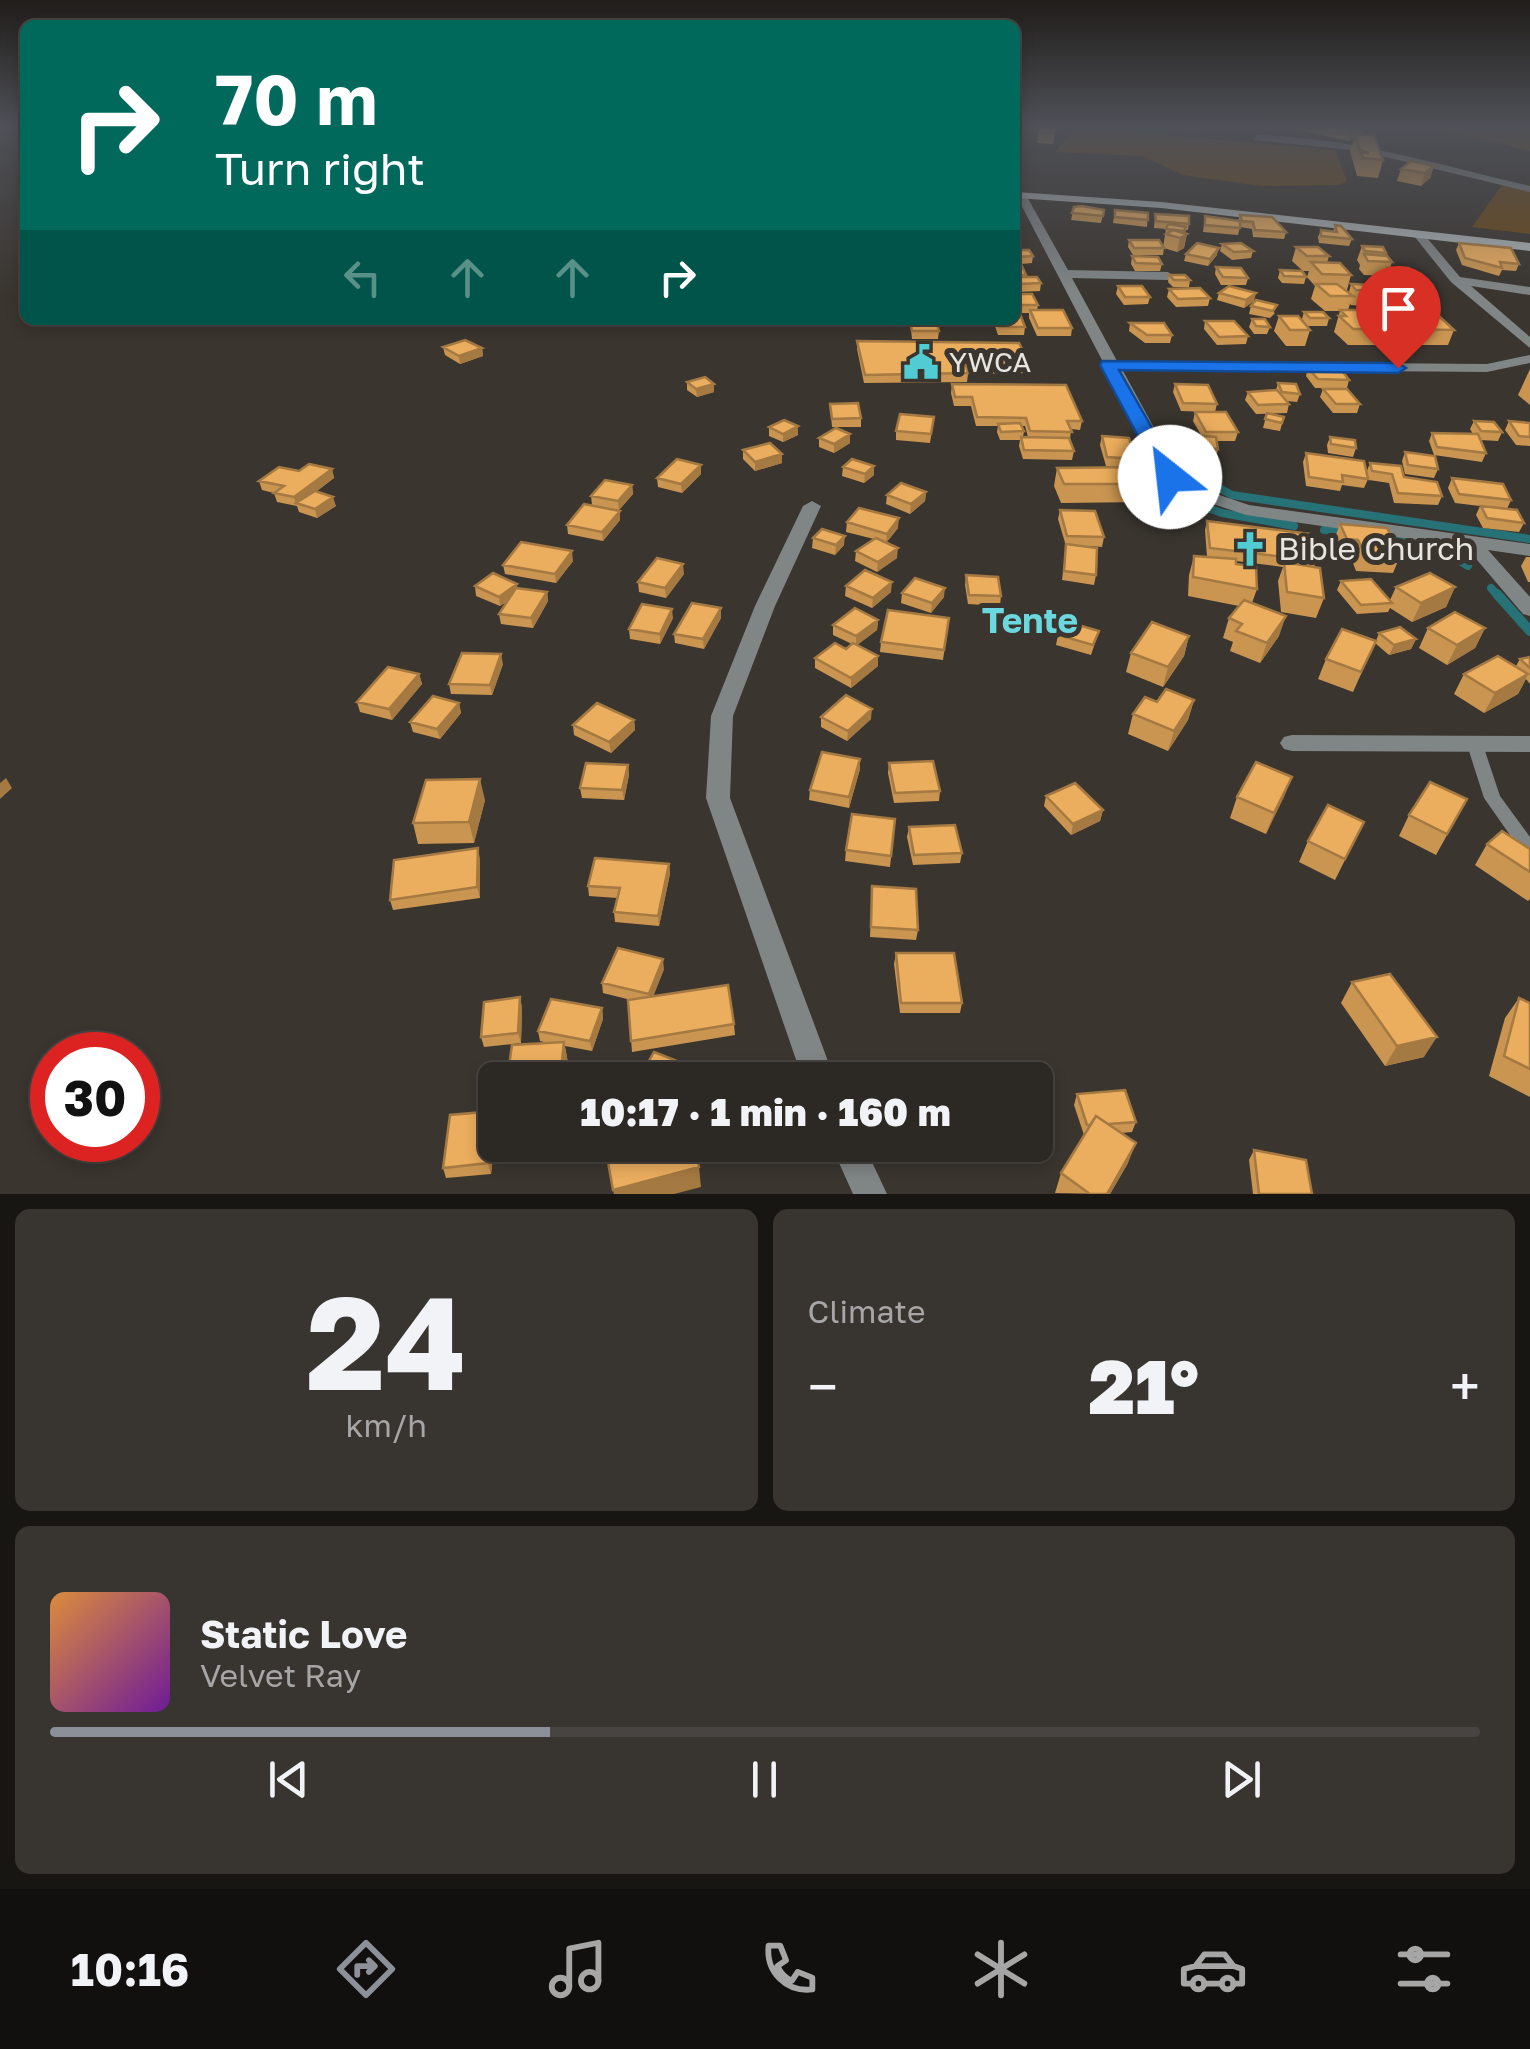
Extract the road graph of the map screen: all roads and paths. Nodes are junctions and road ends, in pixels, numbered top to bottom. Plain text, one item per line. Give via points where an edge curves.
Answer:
1 (1497, 183) edge
2 (1530, 189) edge
3 (1020, 195) edge
4 (1020, 198) edge
5 (1418, 234) junction
6 (1530, 247) edge
7 (1066, 274) junction
8 (1168, 276) edge
9 (1455, 279) junction
10 (1530, 291) edge
11 (1530, 344) edge
12 (1530, 359) edge
13 (1108, 365) junction
14 (812, 506) dead end
15 (1474, 544) junction
16 (1530, 550) edge
17 (1530, 610) edge
18 (1292, 743) dead end
19 (1475, 744) junction
20 (1530, 744) edge
21 (1530, 850) edge
22 (813, 1062) edge
23 (855, 1162) edge
24 (870, 1194) edge

1 - 2 street
3 - 5 main road
4 - 7 street
5 - 6 main road
5 - 9 street
7 - 8 street
7 - 13 street
9 - 10 street
9 - 11 street
12 - 13 street via 1487,368
13 - 15 street via 1177,486 1246,510
14 - 22 street via 722,716 718,798
15 - 16 street
15 - 17 street
18 - 19 street
19 - 20 street
19 - 21 lane via 1492,798
23 - 24 street

